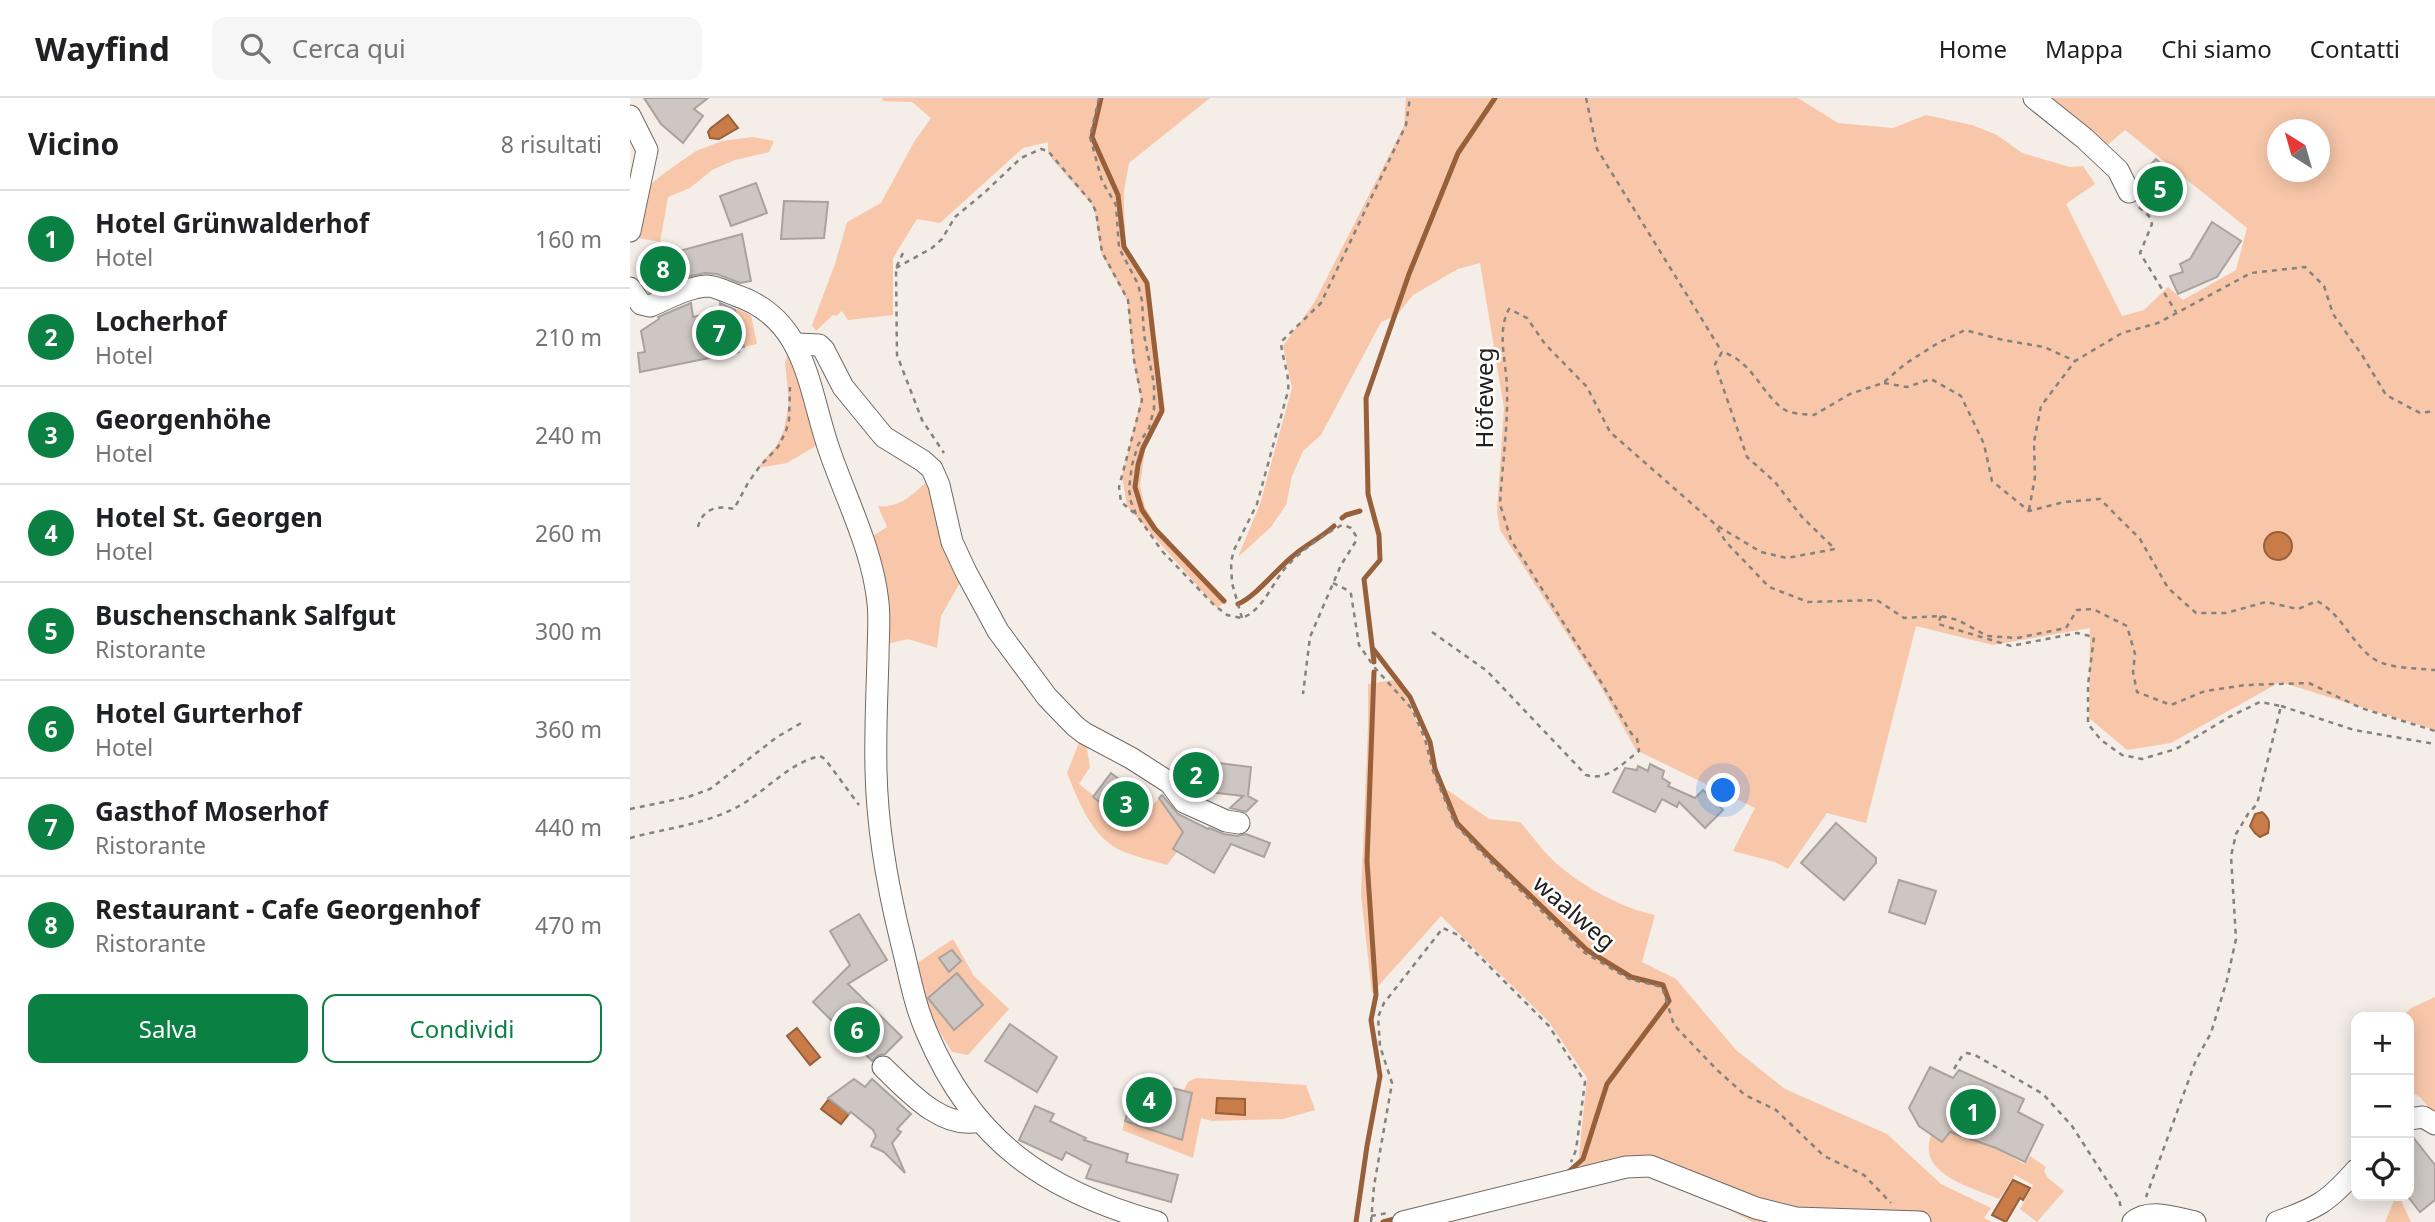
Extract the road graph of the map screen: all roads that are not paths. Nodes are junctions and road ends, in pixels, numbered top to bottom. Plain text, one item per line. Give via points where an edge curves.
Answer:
1 (2034, 98) edge
2 (630, 116) edge
3 (2129, 192) road end
4 (630, 231) edge
5 (634, 301) edge
6 (797, 344) junction
7 (1239, 823) dead end
8 (883, 1067) dead end
9 (979, 1121) junction
10 (2351, 1176) edge
11 (1400, 1217) edge
12 (2131, 1218) edge
13 (1914, 1221) edge
14 (1157, 1222) edge
15 (2195, 1222) edge
16 (2277, 1222) edge

1 - 3 street via 2118,170
2 - 4 street via 648,150
5 - 6 street via 650,306 708,286 768,312
6 - 7 street via 819,345 843,387 884,437 932,470 952,542 966,572 998,631 1047,697 1084,733 1170,783 1184,803
6 - 9 street via 825,441 863,542 878,603 877,813 914,995 938,1055
8 - 9 street via 925,1108 967,1124
9 - 14 street via 1028,1165 1063,1188
10 - 16 street via 2316,1207
11 - 13 street via 1626,1167 1650,1166 1756,1208 1796,1218
12 - 15 street via 2153,1214

